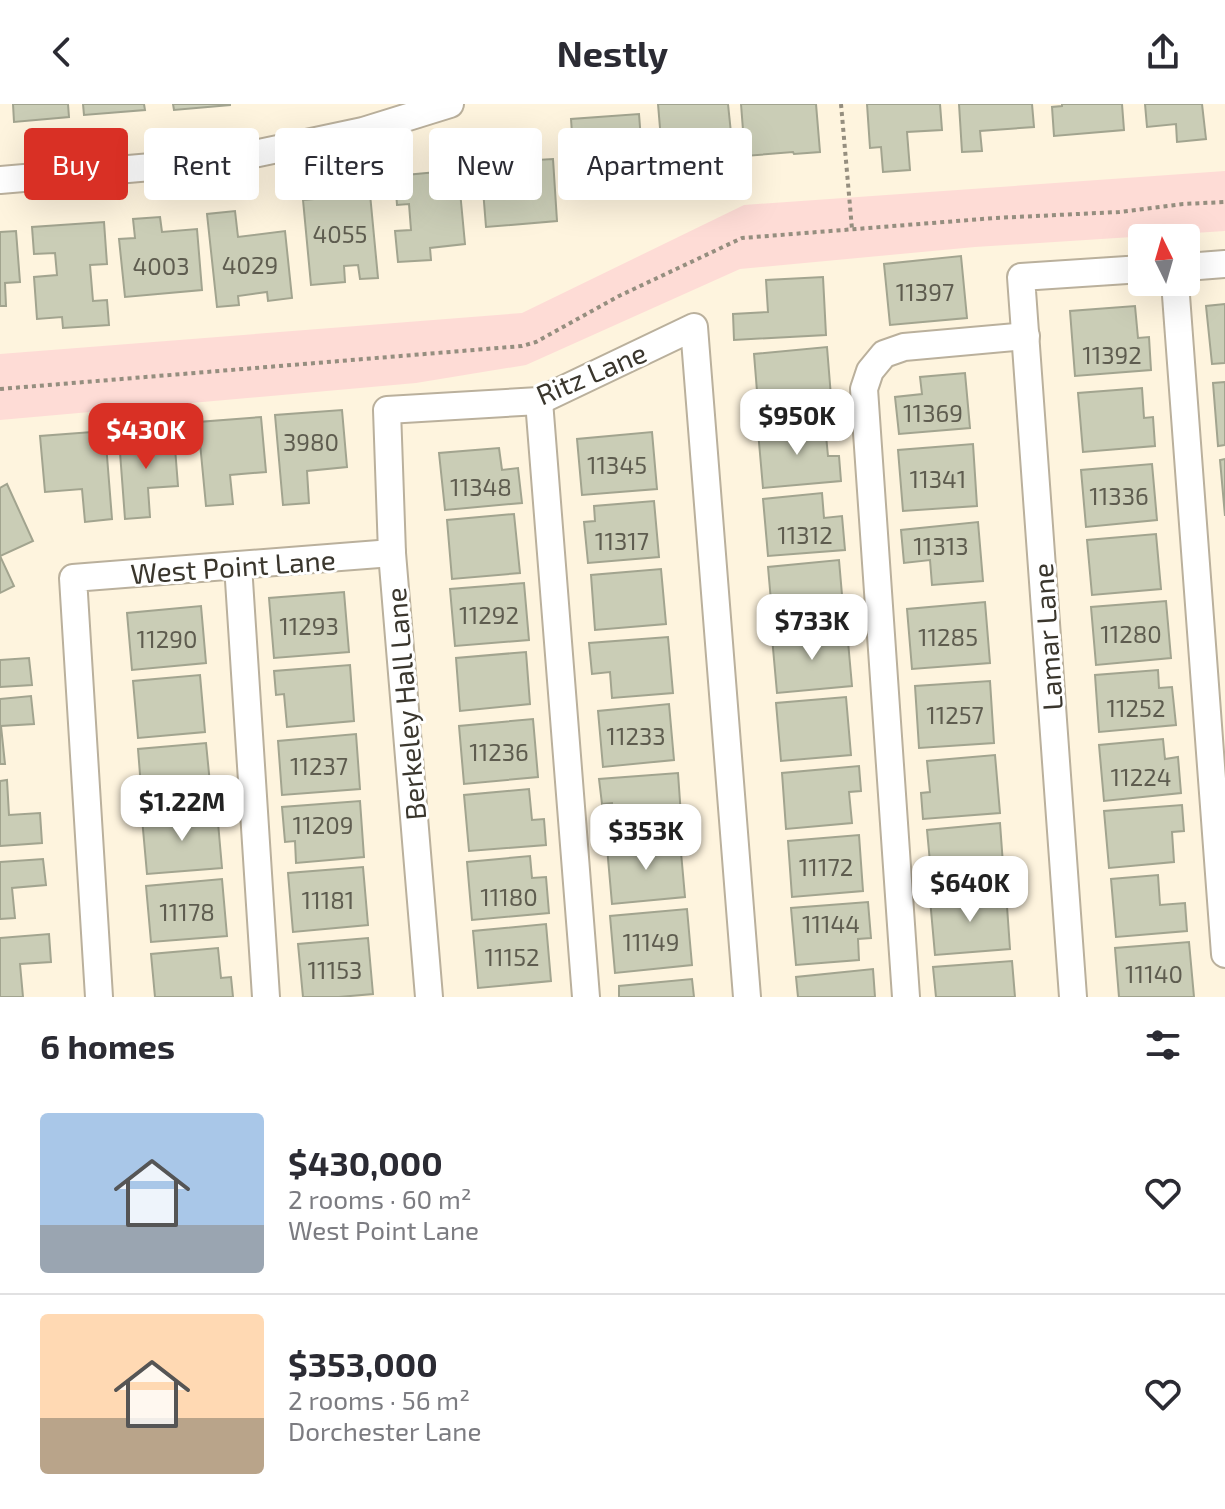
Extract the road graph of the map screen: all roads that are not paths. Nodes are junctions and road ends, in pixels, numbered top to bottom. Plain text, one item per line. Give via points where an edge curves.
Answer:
1 (450, 104) edge
2 (0, 180) edge
3 (1225, 264) edge
4 (1200, 266) edge
5 (1128, 270) edge
6 (1176, 296) edge
7 (1026, 336) junction
8 (539, 401) junction
9 (387, 410) joint
10 (392, 553) junction
11 (238, 565) junction
12 (1225, 954) edge
13 (99, 997) edge
14 (266, 997) edge
15 (429, 997) edge
16 (586, 997) edge
17 (747, 997) edge
18 (906, 997) edge
19 (1073, 997) edge

1 - 2 street via 363,131 221,161
3 - 4 street
5 - 7 street, Lamar Lane via 1021,277
6 - 12 street
7 - 18 street via 904,347 884,354 864,389
7 - 19 street, Lamar Lane
8 - 9 street, Ritz Lane
8 - 16 street
8 - 17 street, Ritz Lane via 694,327
9 - 10 street, Berkeley Hall Lane
10 - 11 street, West Point Lane
10 - 15 street, Berkeley Hall Lane
11 - 13 street, West Point Lane via 73,578
11 - 14 street

